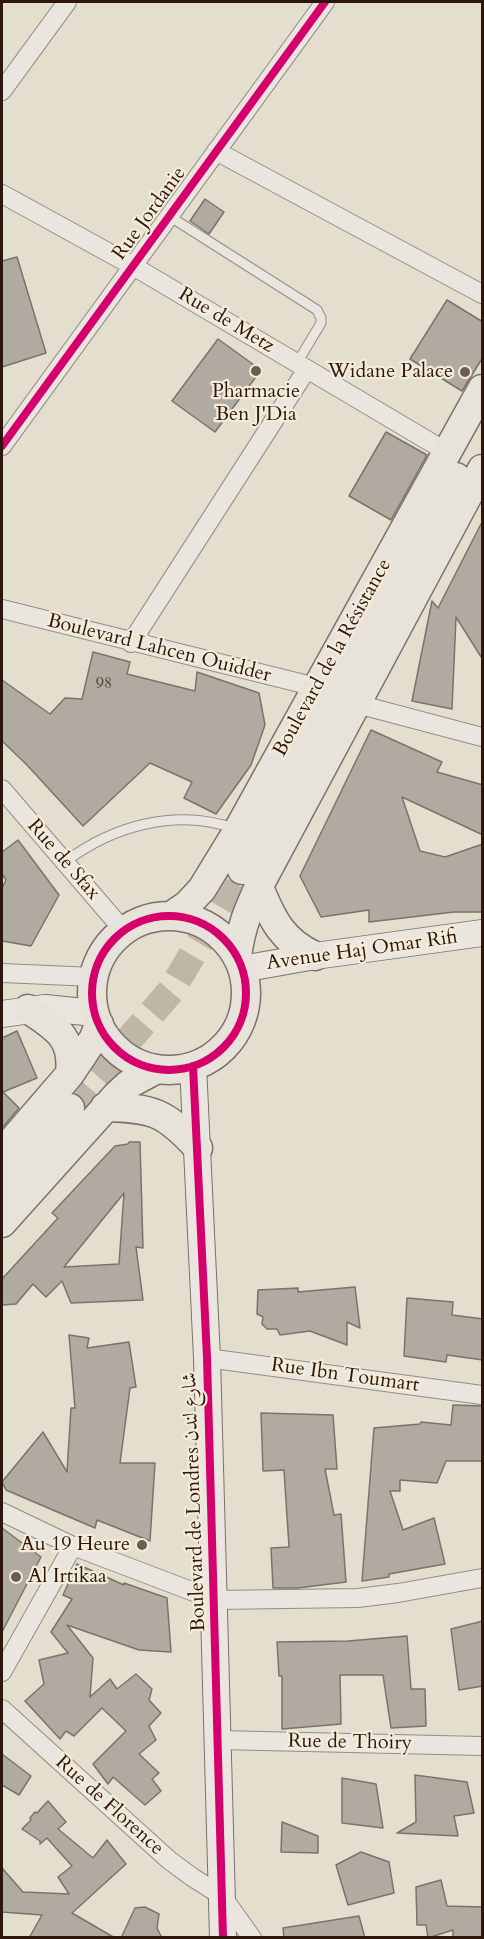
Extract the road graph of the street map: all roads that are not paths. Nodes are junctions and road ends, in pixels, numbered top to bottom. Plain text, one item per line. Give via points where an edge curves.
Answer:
1 (67, 2) edge
2 (326, 2) edge
3 (2, 91) edge
4 (216, 151) junction
5 (2, 194) edge
6 (169, 216) junction
7 (133, 266) junction
8 (483, 294) edge
9 (302, 366) junction
10 (483, 389) edge
11 (483, 428) edge
12 (2, 446) edge
13 (447, 452) junction
14 (483, 469) edge
15 (2, 609) edge
16 (131, 643) junction
17 (316, 687) junction
18 (357, 704) junction
19 (483, 737) edge
20 (2, 789) edge
21 (238, 830) junction
22 (65, 862) junction
23 (250, 878) junction
24 (171, 916) junction
25 (124, 931) junction
26 (483, 933) edge
27 (315, 956) junction
28 (240, 963) junction
29 (2, 973) edge
30 (94, 977) junction
31 (15, 1012) edge
32 (97, 1019) junction
33 (193, 1066) junction
34 (157, 1069) junction
35 (69, 1074) junction
36 (105, 1107) junction
37 (70, 1108) tunnel mouth
38 (198, 1148) junction
39 (2, 1153) edge
40 (2, 1187) edge
41 (2, 1223) edge
42 (207, 1358) junction
43 (483, 1395) edge
44 (2, 1512) edge
45 (73, 1546) junction
46 (483, 1578) edge
47 (215, 1600) junction
48 (2, 1672) edge
49 (2, 1708) edge
50 (218, 1740) junction
51 (483, 1746) edge
52 (222, 1896) junction
53 (224, 1938) edge
54 (252, 1938) edge

1 - 3 street
2 - 4 street, Rue Jordanie
4 - 6 street, Rue Jordanie
4 - 8 street
5 - 7 street, Rue de Metz
6 - 7 street, Rue Jordanie
6 - 9 lane via 317,310 321,323
7 - 9 street, Rue de Metz
7 - 12 street, Rue Jordanie
9 - 13 street, Rue de Metz
9 - 16 street
10 - 13 main road, Boulevard de la Résistance
11 - 23 main road
13 - 17 main road, Boulevard de la Résistance
14 - 18 main road, Boulevard de la Résistance
15 - 16 street, Boulevard Lahcen Ouidder
16 - 17 street, Boulevard Lahcen Ouidder
17 - 21 main road, Boulevard de la Résistance
18 - 19 street
18 - 23 main road, Boulevard de la Résistance
20 - 22 street, Rue de Sfax
21 - 22 lane via 217,822 154,822 116,832
21 - 24 main road, Boulevard de la Résistance via 202,889
22 - 25 street, Rue de Sfax
23 - 27 main road via 285,935
23 - 28 main road, Boulevard de la Résistance via 240,937
24 - 25 main road via 149,919
24 - 28 main road via 194,920 214,930
25 - 30 main road via 105,951
26 - 27 street, Avenue Haj Omar Rifi
27 - 28 street, Avenue Haj Omar Rifi
28 - 33 main road via 246,995 240,1022 226,1044
29 - 30 street
30 - 32 main road
31 - 32 street via 57,1008
31 - 35 main road via 56,1029 64,1038 71,1060
32 - 34 main road via 112,1045 132,1060
32 - 35 main road via 94,1038
33 - 34 main road
33 - 38 street, Boulevard de Londres شارع لندن
34 - 36 main road via 129,1084
35 - 39 main road
36 - 38 main road via 159,1114
36 - 41 main road
37 - 40 main road
38 - 42 street, Boulevard de Londres شارع لندن
42 - 43 street, Rue Ibn Toumart
42 - 47 street, Boulevard de Londres شارع لندن
44 - 45 street
45 - 47 street
45 - 48 street
46 - 47 street via 358,1598
47 - 50 street, Boulevard de Londres شارع لندن
49 - 52 street, Rue de Florence via 169,1860
50 - 51 street, Rue de Thoiry
50 - 52 street, Boulevard de Londres شارع لندن
52 - 53 street, Boulevard de Londres شارع لندن
52 - 54 street

